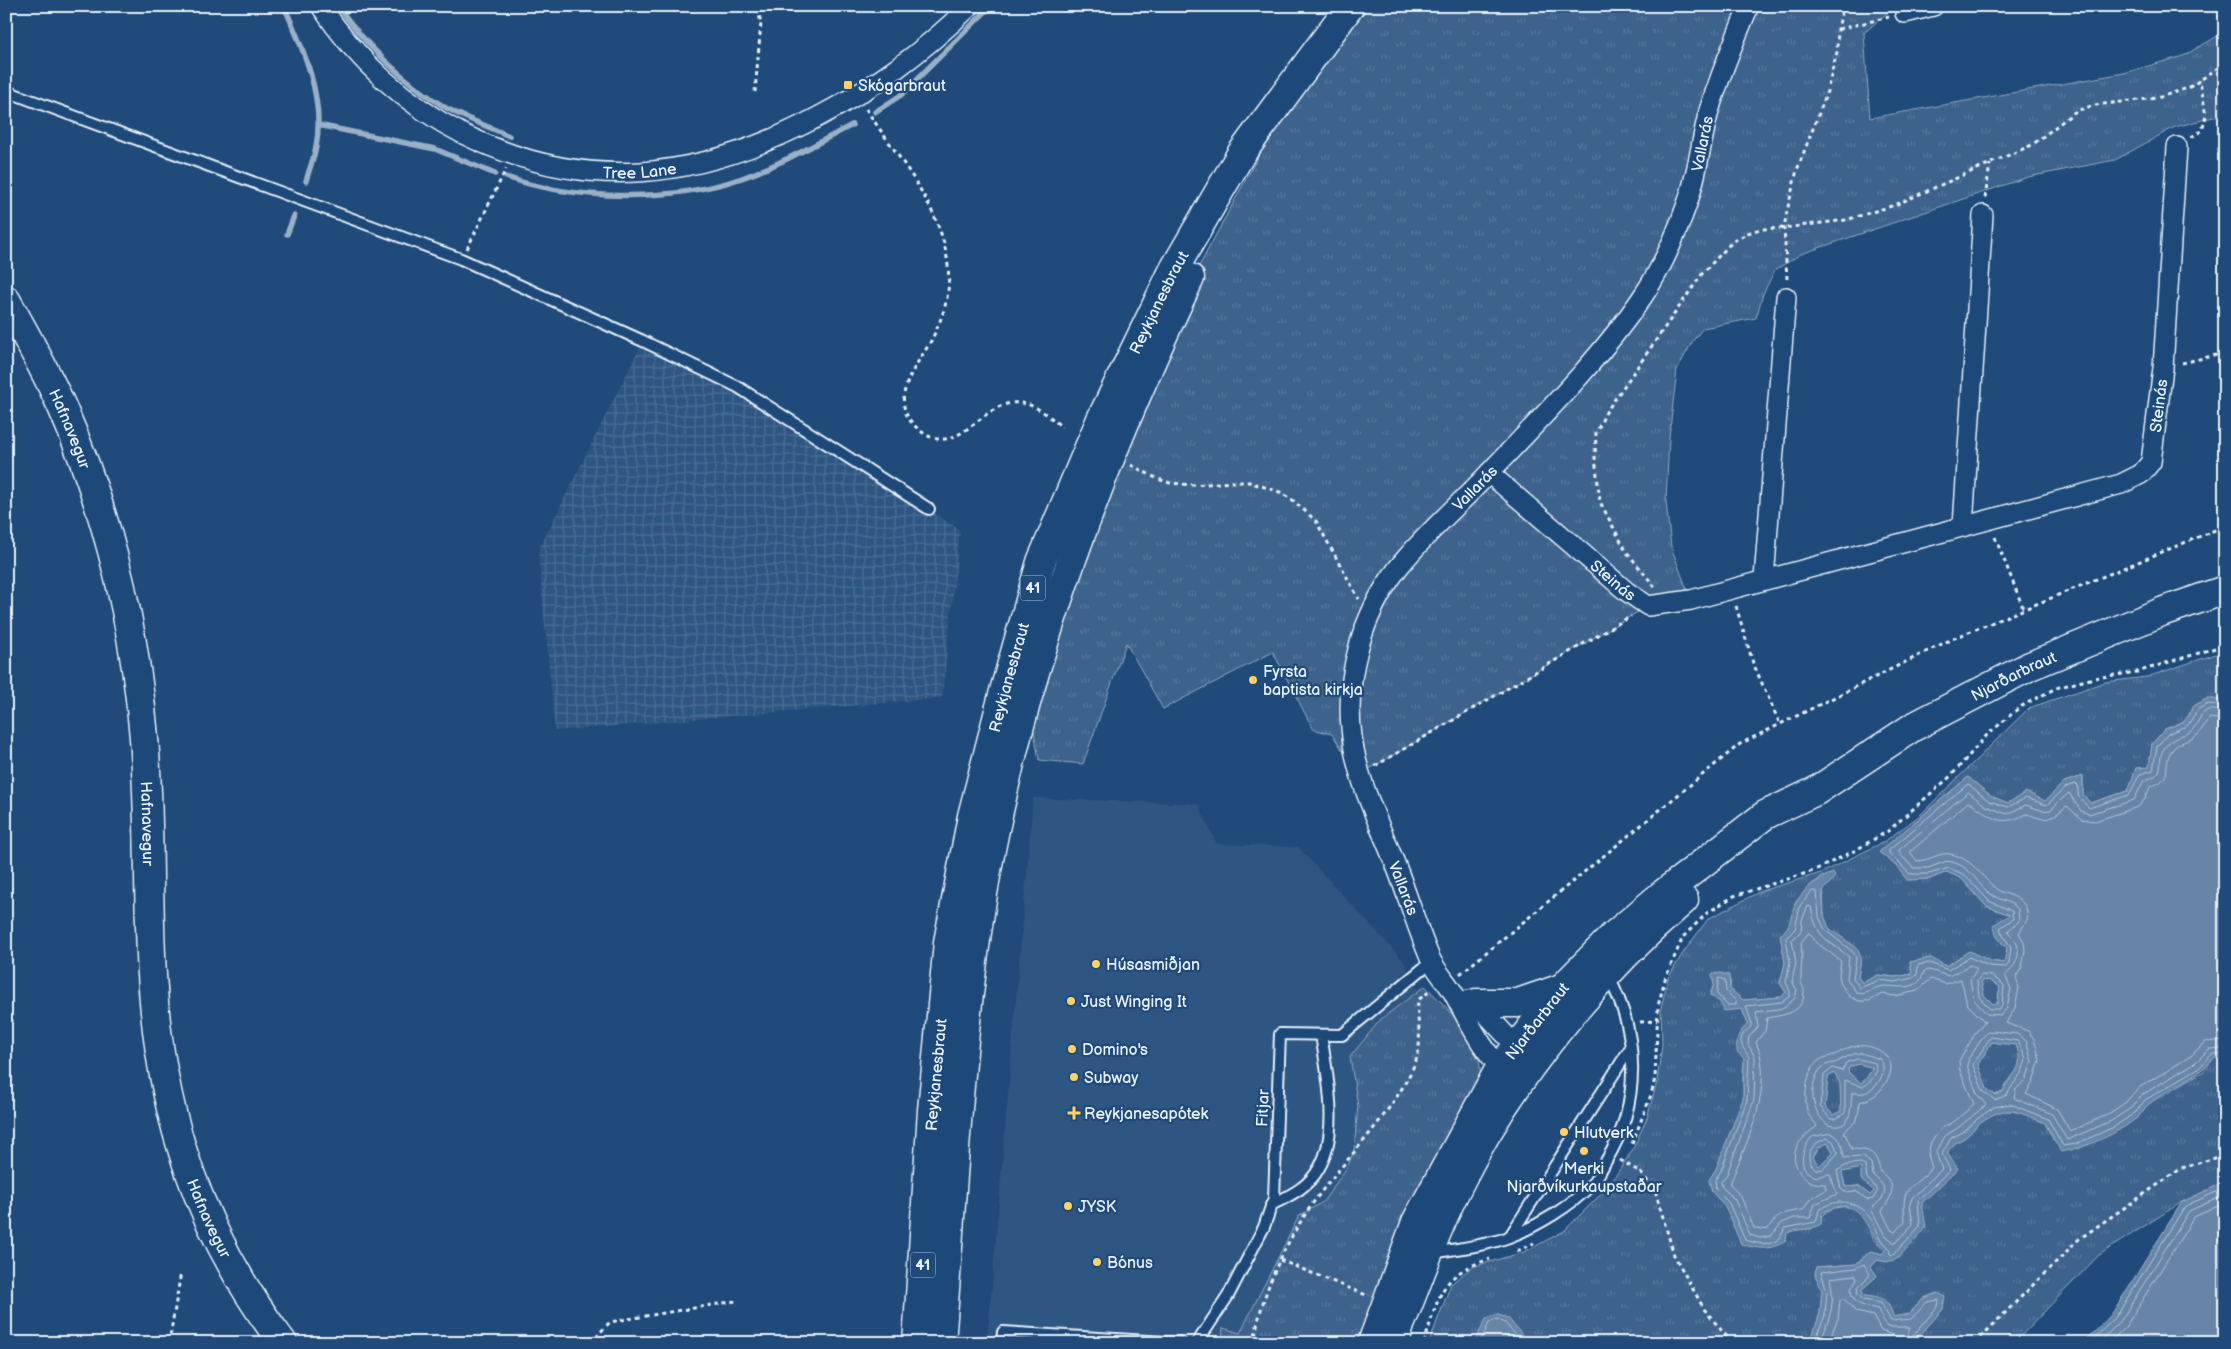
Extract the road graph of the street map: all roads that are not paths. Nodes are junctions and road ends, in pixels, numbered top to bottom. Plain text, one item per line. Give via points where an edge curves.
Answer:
1 (321, 6) edge
2 (970, 6) edge
3 (1350, 6) edge
4 (1749, 6) edge
5 (1933, 6) edge
6 (1904, 13) road end
7 (1316, 50) junction
8 (6, 91) edge
9 (2177, 146) road end
10 (1983, 216) road end
11 (1786, 297) road end
12 (6, 300) edge
13 (1489, 473) junction
14 (929, 509) dead end
15 (1963, 526) junction
16 (1764, 579) junction
17 (2225, 590) edge
18 (1816, 791) junction
19 (1432, 961) junction
20 (1606, 974) junction
21 (1563, 987) junction
22 (1462, 991) junction
23 (1321, 1035) junction
24 (1631, 1047) junction
25 (1516, 1066) junction
26 (1271, 1205) junction
27 (1509, 1237) junction
28 (1430, 1254) junction
29 (1148, 1342) edge
30 (283, 1343) edge
31 (917, 1343) edge
32 (941, 1343) edge
33 (1002, 1343) edge
34 (1181, 1343) edge
35 (1197, 1343) edge
36 (1372, 1343) edge
37 (1395, 1343) edge

1 - 2 street, Tree Lane via 361,57 402,95 453,129 511,154 555,166 631,174 695,165 776,139 858,96 911,58
3 - 7 main road, Reykjanesbraut / 41
4 - 13 street, Vallarás via 1709,112 1688,200 1670,246 1645,293 1612,338
5 - 6 street
7 - 31 main road, Reykjanesbraut / 41 via 1241,154 1173,271 1101,419 1041,562 972,816 948,942 932,1110
7 - 32 main road, Reykjanesbraut / 41 via 1189,280 1123,427 1067,573 1028,697 997,821 976,945 957,1110
8 - 14 lane via 462,259 738,387
9 - 15 street, Steinás via 2163,368 2151,462 2141,474 2122,484
10 - 15 street
11 - 16 street
12 - 30 main road, Hafnavegur via 62,407 86,467 105,527 131,635 147,778 154,1007 164,1080 178,1138 189,1175 214,1232 246,1290
13 - 16 street, Steinás via 1626,591 1648,606 1668,605
13 - 19 street, Vallarás via 1407,557 1388,582 1370,616 1358,649 1351,690 1351,734 1359,775
15 - 16 street, Steinás
17 - 18 main road, Njarðarbraut via 2164,611 2030,666 1913,727
18 - 20 main road, Njarðarbraut via 1710,877
18 - 21 main road, Njarðarbraut via 1765,815 1716,851 1613,936
19 - 22 street, Vallarás
19 - 23 lane, Fitjar via 1342,1035
20 - 24 lane via 1620,999
20 - 25 main road, Njarðarbraut
21 - 22 main road via 1518,1003
21 - 25 main road, Njarðarbraut
22 - 25 street, Vallarás
22 - 25 street, Vallarás via 1472,1031
23 - 26 lane via 1329,1089 1329,1138 1319,1168 1298,1192
23 - 26 lane, Fitjar via 1280,1034 1274,1198
24 - 27 lane
24 - 27 lane via 1630,1103 1622,1132 1593,1183 1539,1223
25 - 28 main road, Njarðarbraut via 1456,1189
25 - 36 main road, Njarðarbraut via 1416,1222
26 - 35 lane, Fitjar via 1264,1227 1228,1296
27 - 28 lane
28 - 37 main road, Njarðarbraut
29 - 33 lane via 1003,1332
29 - 34 lane

